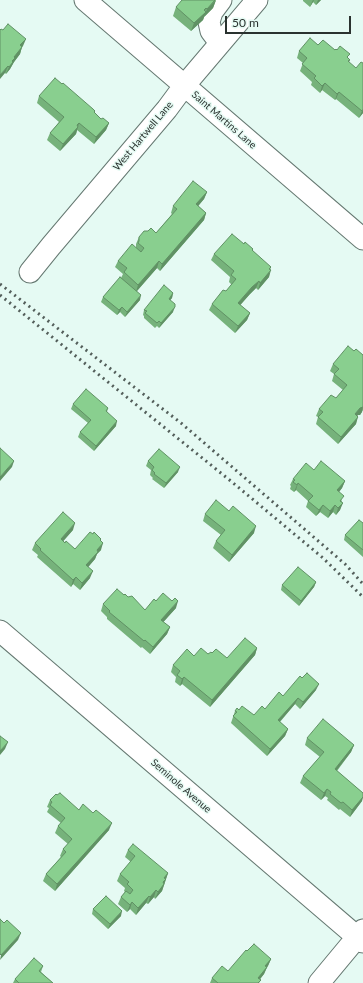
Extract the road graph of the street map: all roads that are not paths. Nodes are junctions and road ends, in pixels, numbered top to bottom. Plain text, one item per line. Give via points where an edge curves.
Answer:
1 (85, 0) edge
2 (221, 0) edge
3 (257, 0) edge
4 (220, 43) junction
5 (184, 86) junction
6 (363, 240) edge
7 (30, 272) dead end
8 (0, 631) edge
9 (361, 936) edge
10 (319, 983) edge

1 - 5 street, Saint Martins Lane
2 - 4 street via 212,12 209,22 211,31
3 - 4 street, West Hartwell Lane
4 - 5 street, West Hartwell Lane
5 - 6 street, Saint Martins Lane
5 - 7 street, West Hartwell Lane
8 - 9 street, Seminole Avenue
9 - 10 street

